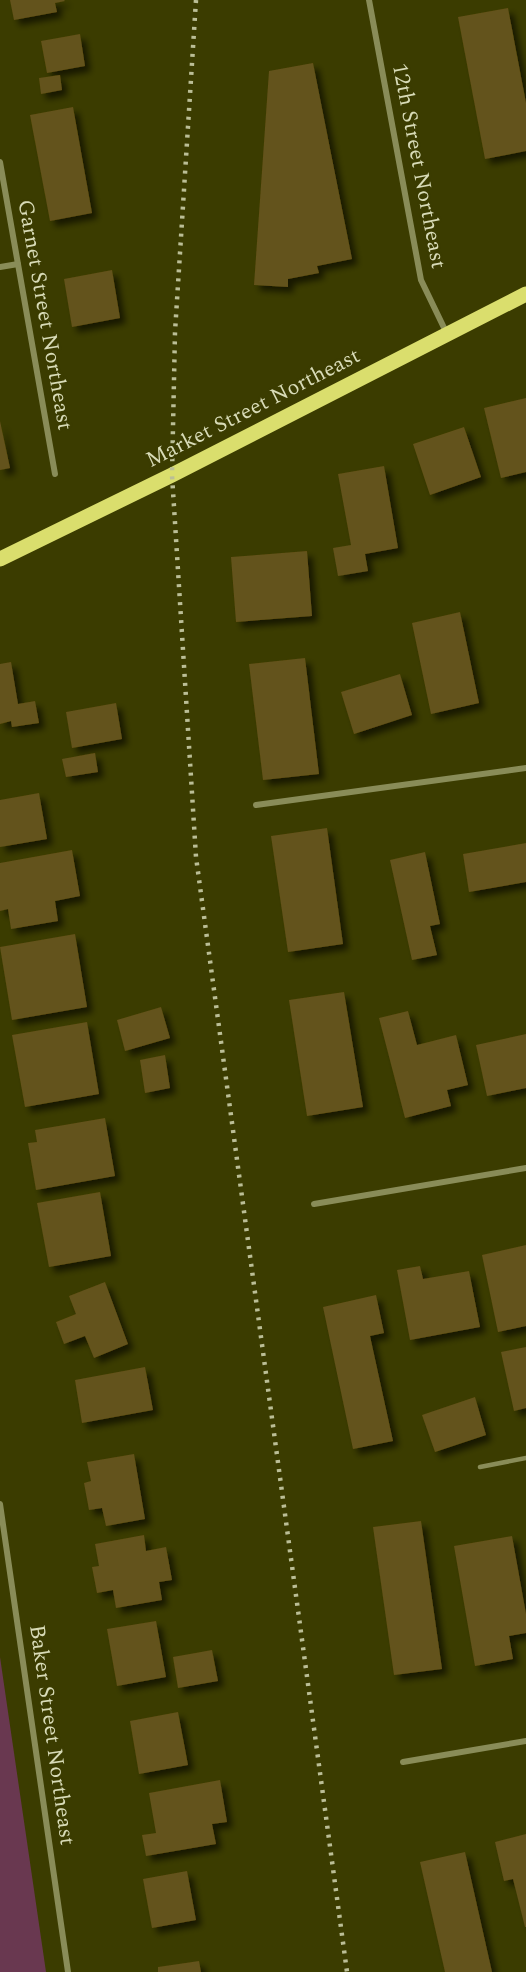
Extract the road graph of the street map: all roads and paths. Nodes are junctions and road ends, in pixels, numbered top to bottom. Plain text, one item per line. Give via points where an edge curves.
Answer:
1 (369, 0) edge
2 (0, 162) edge
3 (18, 264) junction
4 (0, 267) edge
5 (526, 294) edge
6 (447, 334) junction
7 (55, 474) dead end
8 (0, 559) edge
9 (526, 768) edge
10 (256, 805) dead end
11 (526, 1168) edge
12 (314, 1204) dead end
13 (526, 1458) edge
14 (480, 1467) dead end
15 (0, 1504) edge
16 (526, 1741) edge
17 (403, 1762) dead end
18 (68, 1972) edge

1 - 6 street, 12th Street Northeast via 421,280
2 - 3 street, Garnet Street Northeast
3 - 4 street
3 - 7 street, Garnet Street Northeast
5 - 6 main road, Market Street Northeast
6 - 8 main road, Market Street Northeast
9 - 10 street
11 - 12 street
13 - 14 lane
15 - 18 street, Baker Street Northeast
16 - 17 street

